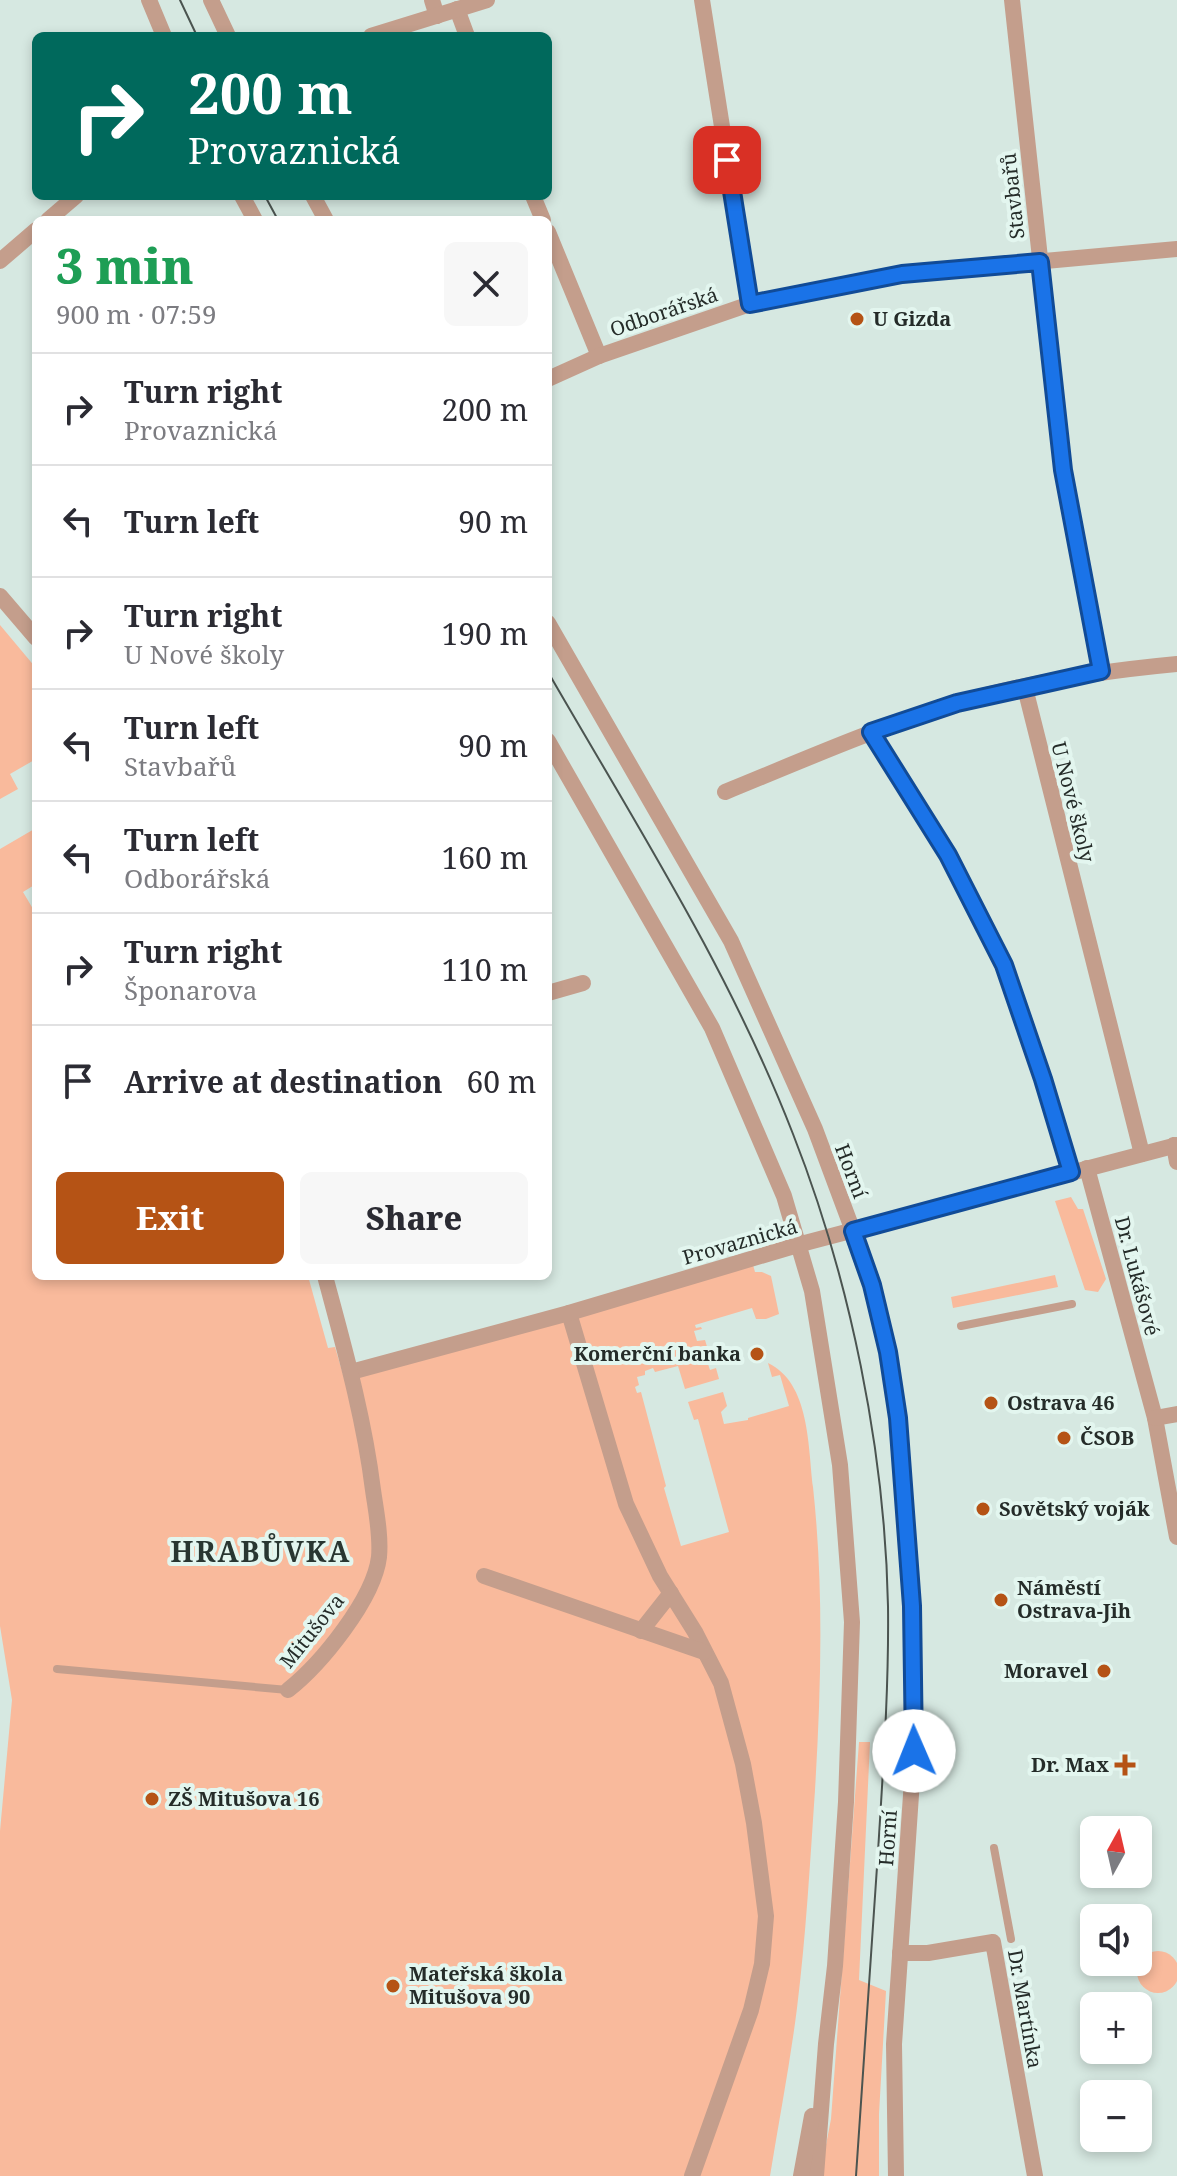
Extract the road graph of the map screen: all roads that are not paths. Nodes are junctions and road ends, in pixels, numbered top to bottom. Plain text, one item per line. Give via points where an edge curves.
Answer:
1 (149, 0) edge
2 (211, 0) edge
3 (487, 0) edge
4 (702, 0) edge
5 (1012, 0) edge
6 (434, 8) edge
7 (457, 9) junction
8 (162, 32) edge
9 (226, 32) edge
10 (380, 32) edge
11 (466, 32) edge
12 (71, 200) edge
13 (53, 216) edge
14 (32, 233) edge
15 (552, 242) edge
16 (1177, 249) edge
17 (0, 261) edge
18 (1040, 262) junction
19 (750, 304) junction
20 (599, 356) junction
21 (552, 377) edge
22 (0, 596) edge
23 (552, 630) edge
24 (32, 633) edge
25 (1177, 664) edge
26 (1101, 671) junction
27 (1025, 688) junction
28 (871, 732) junction
29 (552, 748) edge
30 (725, 792) dead end
31 (583, 983) dead end
32 (552, 992) edge
33 (1176, 1151) edge
34 (1142, 1154) junction
35 (1079, 1170) junction
36 (853, 1231) junction
37 (801, 1244) junction
38 (326, 1280) edge
39 (1072, 1304) dead end
40 (569, 1313) junction
41 (961, 1326) dead end
42 (351, 1372) junction
43 (1177, 1414) edge
44 (1155, 1418) junction
45 (1177, 1537) edge
46 (484, 1576) dead end
47 (671, 1593) junction
48 (641, 1631) junction
49 (704, 1652) junction
50 (57, 1669) dead end
51 (288, 1690) joint
52 (994, 1848) dead end
53 (1011, 1939) dead end
54 (900, 1953) junction
55 (826, 2044) junction
56 (692, 2176) edge
57 (801, 2176) edge
58 (816, 2176) edge
59 (897, 2176) edge
60 (1035, 2176) edge

1 - 8 street
2 - 9 street
3 - 7 street
4 - 19 street
5 - 18 street, Stavbařů
6 - 7 street
6 - 10 street
7 - 11 street
12 - 13 street
14 - 17 street
15 - 20 street
16 - 18 street, Odborářská
18 - 19 street, Odborářská via 902,274
18 - 26 street, Stavbařů via 1063,470
19 - 20 street, Odborářská
20 - 21 street, Odborářská
22 - 24 street
23 - 36 street, Horní via 731,941 815,1129
25 - 26 street
26 - 27 street
27 - 28 street via 957,703
27 - 34 street, U Nové školy
28 - 30 street
28 - 35 street, Dr. Lukášové via 948,855 1004,965
29 - 37 street via 712,1028
31 - 32 street
33 - 34 street, Provaznická
34 - 35 street, Provaznická
35 - 36 street, Provaznická
35 - 44 street, Dr. Lukášové
36 - 37 street, Provaznická
36 - 54 street, Horní via 888,1352 912,1606 914,1751
37 - 40 street, Provaznická
37 - 55 street via 840,1465 852,1622 846,1802
38 - 42 street, Mitušova
39 - 41 lane
40 - 42 street, Provaznická
40 - 47 street via 626,1504
42 - 51 street, Mitušova via 370,1466 379,1556 368,1594 352,1618
43 - 44 street
44 - 45 street, Dr. Lukášové
46 - 48 street
47 - 48 street
47 - 49 street
48 - 49 street
49 - 56 street via 721,1683 743,1764 766,1916 751,2010
50 - 51 lane, Mitušova
52 - 53 lane
54 - 59 street, Horní via 894,2044
54 - 60 street, Dr. Martínka via 993,1942
55 - 57 street
55 - 58 street

